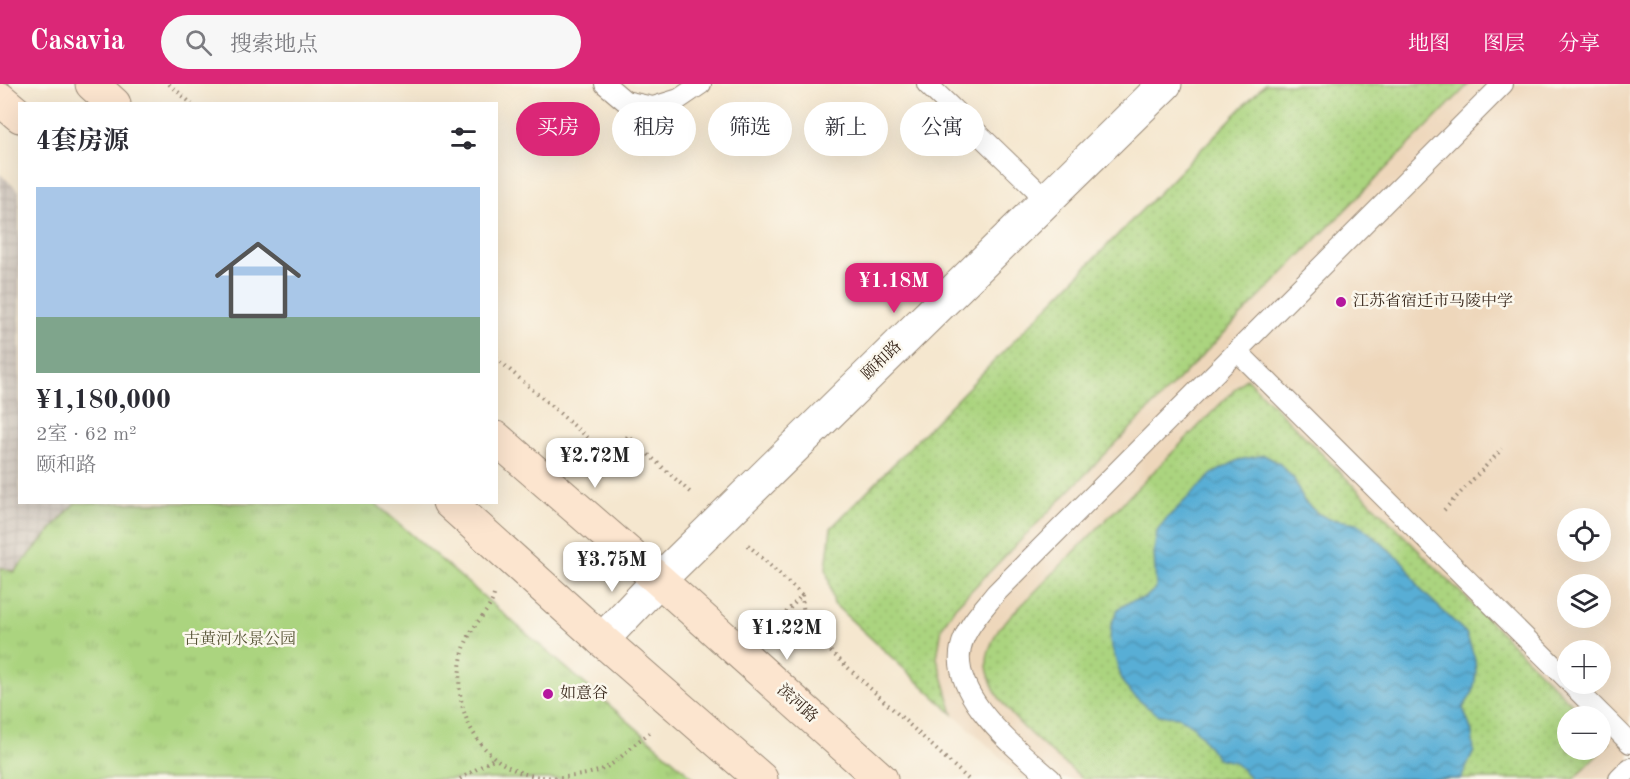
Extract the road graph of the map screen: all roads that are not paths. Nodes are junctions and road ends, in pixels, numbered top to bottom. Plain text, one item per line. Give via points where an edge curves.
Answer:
1 (92, 84) edge
2 (605, 84) edge
3 (701, 84) edge
4 (927, 84) edge
5 (1165, 84) edge
6 (1503, 84) edge
7 (0, 99) edge
8 (112, 102) edge
9 (18, 114) edge
10 (1047, 200) junction
11 (1237, 351) junction
12 (498, 440) edge
13 (451, 504) edge
14 (659, 580) junction
15 (602, 640) junction
16 (1557, 669) edge
17 (1581, 694) edge
18 (1630, 742) edge
19 (1630, 768) edge
20 (761, 779) edge
21 (881, 779) edge
22 (1051, 779) edge
23 (1619, 779) edge

1 - 8 main road
2 - 3 lane via 625,101 653,107 679,99
4 - 10 lane
5 - 10 street, 颐和路
6 - 11 lane
7 - 9 main road
10 - 14 street, 颐和路
11 - 16 lane
11 - 22 lane via 996,593 963,639 958,663 968,690 1004,737
12 - 14 main road, 滨河路
13 - 15 main road
14 - 15 street, 颐和路
14 - 21 main road, 滨河路
15 - 20 main road
17 - 18 lane
19 - 23 lane

